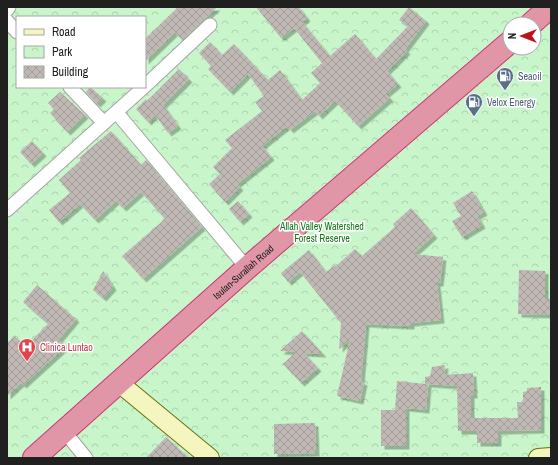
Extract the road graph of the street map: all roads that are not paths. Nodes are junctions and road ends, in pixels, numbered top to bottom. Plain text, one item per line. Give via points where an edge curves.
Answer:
1 (9, 7) edge
2 (550, 7) edge
3 (7, 10) edge
4 (540, 16) edge
5 (7, 21) edge
6 (210, 25) dead end
7 (16, 31) edge
8 (502, 49) edge
9 (146, 86) edge
10 (71, 88) edge
11 (144, 88) edge
12 (117, 113) junction
13 (104, 123) junction
14 (7, 210) edge
15 (247, 268) junction
16 (118, 382) junction
17 (64, 431) junction
18 (551, 457) edge
19 (34, 458) edge
20 (86, 458) edge
21 (210, 458) edge
22 (538, 458) edge

1 - 3 street
2 - 4 highway
5 - 7 street
6 - 9 street
8 - 15 highway, Isulan-Surallah Road
10 - 13 street
11 - 12 street
12 - 13 street
12 - 15 street
13 - 14 street
15 - 16 highway, Isulan-Surallah Road
16 - 17 highway, Isulan-Surallah Road
16 - 21 street
17 - 19 highway, Isulan-Surallah Road
17 - 20 street
18 - 22 street

